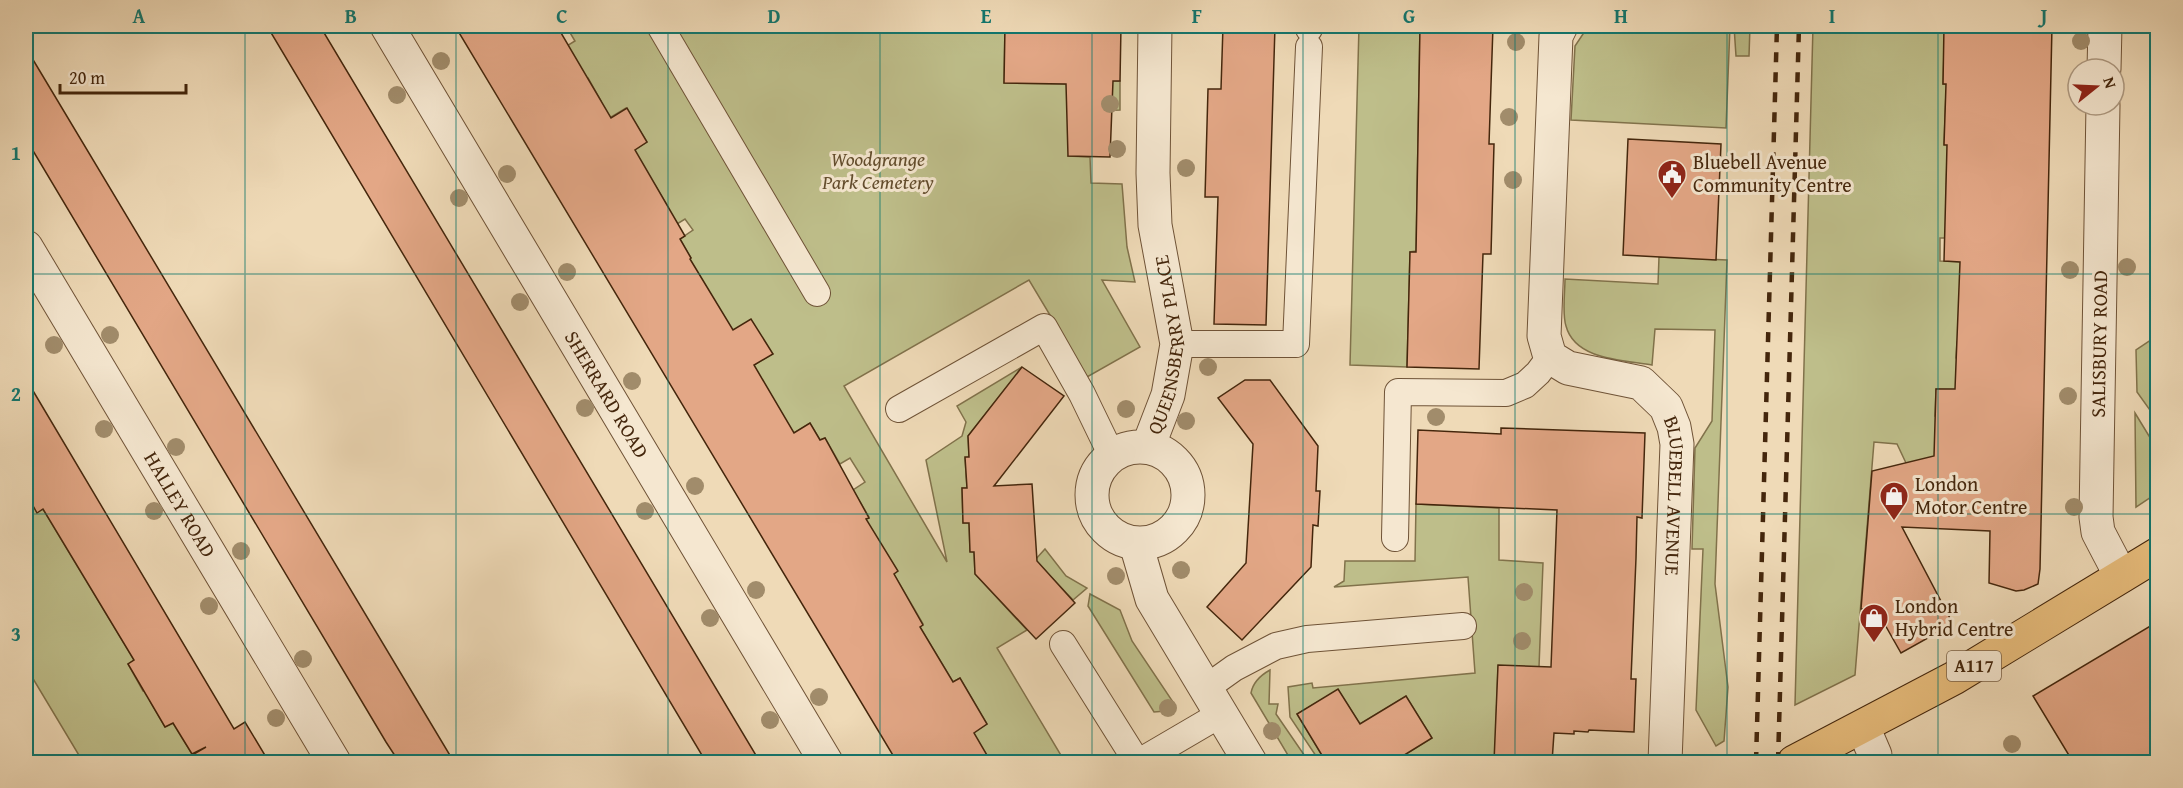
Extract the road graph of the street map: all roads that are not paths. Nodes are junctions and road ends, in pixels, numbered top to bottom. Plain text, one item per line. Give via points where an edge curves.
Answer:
1 (387, 26) edge
2 (660, 26) edge
3 (1155, 26) edge
4 (1561, 26) edge
5 (2105, 26) edge
6 (1309, 34) edge
7 (2104, 57) edge
8 (2103, 117) edge
9 (26, 247) edge
10 (816, 293) dead end
11 (1177, 344) junction
12 (1550, 357) junction
13 (899, 409) dead end
14 (1148, 447) junction
15 (1112, 456) junction
16 (1395, 538) dead end
17 (1136, 544) junction
18 (2157, 554) edge
19 (2121, 576) junction
20 (1463, 626) dead end
21 (1063, 644) dead end
22 (1213, 701) junction
23 (1857, 730) junction
24 (334, 762) edge
25 (826, 762) edge
26 (1138, 762) edge
27 (1250, 762) edge
28 (1665, 762) edge
29 (1794, 762) edge
30 (1874, 762) edge

1 - 25 street, SHERRARD ROAD
2 - 10 lane
3 - 11 street, QUEENSBERRY PLACE via 1155,225
4 - 12 street via 1556,36 1546,274 1544,336
5 - 7 street
6 - 11 lane via 1296,344
8 - 19 street, SALISBURY ROAD via 2096,517 2098,532
9 - 24 street, HALLEY ROAD
11 - 14 street, QUEENSBERRY PLACE via 1168,395
12 - 16 lane via 1525,385 1506,393 1398,392
12 - 28 street, BLUEBELL AVENUE via 1568,368 1641,383 1666,407 1674,427 1677,444
13 - 15 lane via 1044,327
14 - 15 street, QUEENSBERRY PLACE via 1129,448
14 - 17 street, QUEENSBERRY PLACE via 1168,455 1183,470 1189,491 1186,512 1175,530 1157,541
15 - 17 street via 1099,470 1092,488 1094,508 1102,525 1117,538
17 - 22 street via 1152,599
18 - 19 main road, A117
19 - 23 main road, A117 via 1954,678
20 - 22 lane via 1307,639 1276,646 1234,668
21 - 26 lane
22 - 26 lane
22 - 27 street
23 - 29 main road, A117
23 - 30 street via 1875,755

